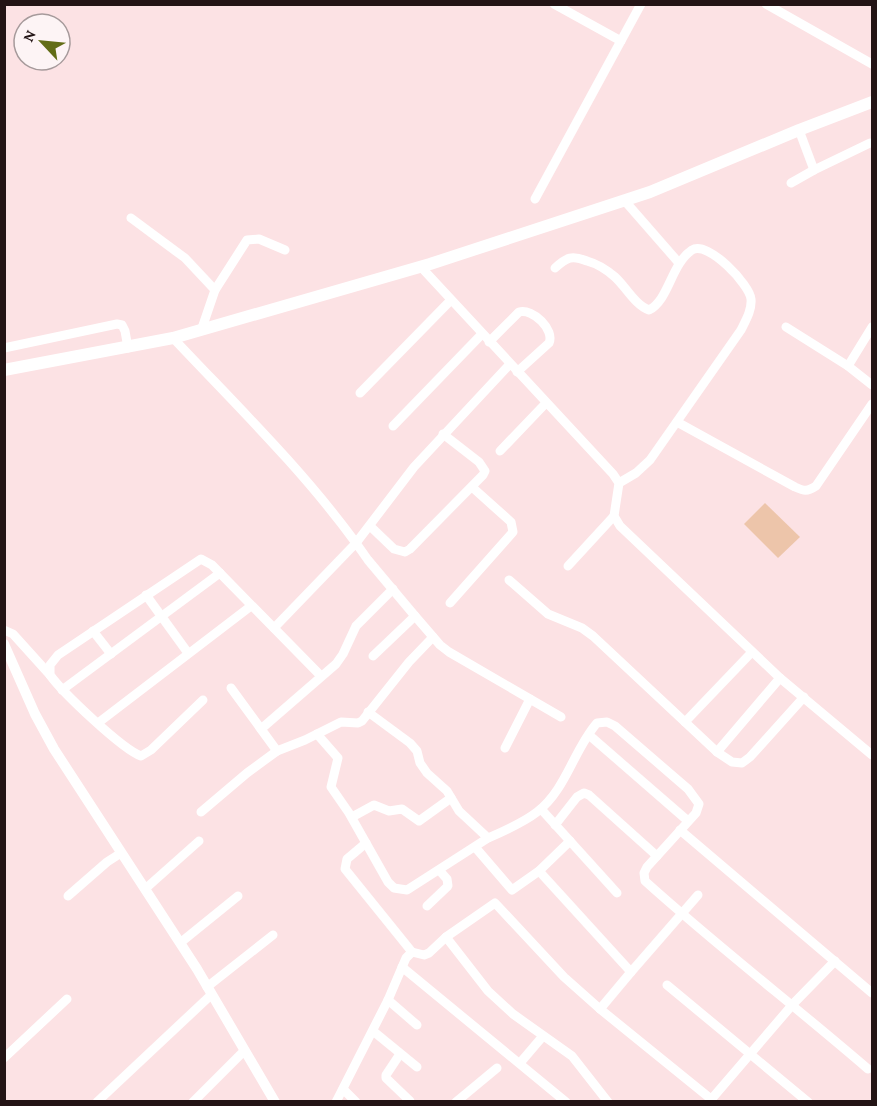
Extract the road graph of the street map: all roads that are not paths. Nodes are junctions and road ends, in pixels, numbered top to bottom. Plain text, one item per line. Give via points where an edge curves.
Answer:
1 (554, 4) edge
2 (640, 4) edge
3 (766, 4) edge
4 (621, 41) junction
5 (873, 64) edge
6 (873, 102) edge
7 (799, 130) junction
8 (870, 143) dead end
9 (814, 170) junction
10 (791, 183) dead end
11 (535, 199) dead end
12 (624, 200) junction
13 (130, 218) dead end
14 (285, 250) dead end
15 (679, 263) junction
16 (421, 267) junction
17 (555, 268) dead end
18 (215, 290) junction
19 (451, 300) junction
20 (786, 327) dead end
21 (873, 327) edge
22 (201, 331) junction
23 (482, 333) junction
24 (173, 338) junction
25 (489, 342) junction
26 (4, 348) edge
27 (128, 348) junction
28 (510, 364) junction
29 (848, 366) junction
30 (4, 369) edge
31 (517, 372) junction
32 (873, 385) edge
33 (360, 393) dead end
34 (546, 403) junction
35 (871, 409) edge
36 (676, 422) junction
37 (393, 426) dead end
38 (443, 434) junction
39 (500, 451) dead end
40 (619, 483) junction
41 (472, 487) junction
42 (614, 516) junction
43 (370, 525) junction
44 (356, 543) junction
45 (568, 566) dead end
46 (220, 573) junction
47 (509, 580) dead end
48 (393, 589) junction
49 (146, 596) junction
50 (450, 603) dead end
51 (251, 606) junction
52 (161, 616) junction
53 (415, 616) junction
54 (273, 628) junction
55 (4, 630) edge
56 (93, 631) junction
57 (433, 637) junction
58 (4, 644) edge
59 (752, 652) junction
60 (188, 653) junction
61 (111, 654) junction
62 (373, 656) dead end
63 (50, 675) junction
64 (321, 676) junction
65 (780, 678) junction
66 (231, 688) dead end
67 (62, 690) junction
68 (804, 698) junction
69 (530, 699) junction
70 (204, 700) dead end
71 (368, 712) junction
72 (561, 717) dead end
73 (685, 722) junction
74 (98, 723) junction
75 (261, 729) junction
76 (316, 734) junction
77 (589, 735) junction
78 (505, 748) dead end
79 (277, 751) junction
80 (717, 752) junction
81 (873, 755) edge
82 (451, 798) junction
83 (541, 809) junction
84 (201, 812) dead end
85 (352, 817) junction
86 (688, 821) junction
87 (555, 825) junction
88 (680, 830) junction
89 (488, 838) junction
90 (199, 841) dead end
91 (570, 841) junction
92 (366, 843) junction
93 (475, 847) junction
94 (121, 853) junction
95 (657, 856) junction
96 (440, 870) junction
97 (539, 871) junction
98 (145, 889) junction
99 (512, 890) junction
100 (617, 893) dead end
101 (68, 896) dead end
102 (238, 896) dead end
103 (698, 896) dead end
104 (495, 903) junction
105 (428, 906) dead end
106 (681, 914) junction
107 (273, 934) dead end
108 (447, 937) junction
109 (180, 943) junction
110 (412, 952) junction
111 (835, 960) junction
112 (402, 967) junction
113 (631, 972) junction
114 (667, 985) dead end
115 (209, 991) junction
116 (873, 993) edge
117 (67, 999) dead end
118 (388, 1000) junction
119 (793, 1004) junction
120 (600, 1009) junction
121 (417, 1025) dead end
122 (373, 1031) junction
123 (543, 1036) junction
124 (244, 1051) junction
125 (400, 1054) junction
126 (750, 1054) junction
127 (4, 1058) edge
128 (520, 1063) junction
129 (417, 1067) dead end
130 (497, 1068) dead end
131 (868, 1069) dead end
132 (343, 1089) junction
133 (710, 1100) edge
134 (97, 1101) edge
135 (193, 1101) edge
136 (275, 1101) edge
137 (336, 1101) edge
138 (356, 1101) edge
139 (410, 1101) edge
140 (456, 1101) edge
141 (566, 1101) edge
142 (608, 1101) edge
143 (808, 1101) edge

1 - 4 street
2 - 4 street
3 - 5 street
4 - 11 street
6 - 7 main road
7 - 9 street
7 - 12 main road
8 - 9 street
9 - 10 street
12 - 15 street
12 - 16 main road
13 - 18 street via 178,252
14 - 18 street via 259,239 248,240
15 - 17 street via 649,310 595,263 572,256
15 - 36 street via 698,247 716,255 748,289 751,307 741,330
16 - 19 street
16 - 22 main road
18 - 22 street
19 - 23 street
19 - 33 street
20 - 29 street
21 - 29 street
22 - 24 main road
23 - 25 street
23 - 37 street
24 - 27 main road
24 - 44 street via 293,466
25 - 28 street
25 - 31 street via 519,312 532,313 551,339
26 - 27 street via 117,324 125,331
27 - 30 main road
28 - 31 street
28 - 38 street
29 - 32 street
31 - 34 street
34 - 39 street
34 - 40 street
35 - 36 street via 809,491
36 - 40 street via 650,460
38 - 41 street via 483,467 483,475
38 - 43 street
40 - 42 street
41 - 43 street via 405,552 394,549
41 - 50 street via 511,522 513,532
42 - 45 street
42 - 59 street via 627,534
43 - 44 street
44 - 48 street
44 - 54 street
46 - 49 street via 201,559
46 - 51 street
46 - 52 street
47 - 73 street via 548,614 593,636
48 - 53 street
48 - 64 street via 356,626 341,658
49 - 52 street
49 - 56 street
51 - 54 street
51 - 60 street
52 - 60 street
52 - 61 street
53 - 57 street
53 - 62 street
54 - 64 street
55 - 63 street via 13,634
56 - 61 street
56 - 63 street via 58,655 50,666
57 - 69 street via 449,652
57 - 71 street
58 - 94 street via 54,749
59 - 65 street
59 - 73 street
60 - 74 street
61 - 67 street
63 - 67 street
64 - 75 street
65 - 68 street
65 - 80 street
66 - 75 street
67 - 74 street
68 - 80 street via 742,763 732,762
68 - 81 street
69 - 72 street
69 - 78 street
70 - 74 street via 141,756
71 - 76 street via 358,723 341,722
71 - 82 street via 410,743 420,764
73 - 80 street
75 - 79 street
76 - 79 street
76 - 85 street via 338,758 331,787
77 - 83 street
77 - 86 street
77 - 86 street via 597,723 607,722 632,739 698,800 698,808
79 - 84 street
82 - 85 street via 419,821 402,809 389,811 374,805
82 - 89 street
83 - 87 street
83 - 89 street
85 - 92 street
86 - 88 street
87 - 91 street
87 - 95 street via 584,793
88 - 95 street
88 - 111 street
89 - 93 street
90 - 98 street
91 - 97 street
91 - 100 street
92 - 96 street via 388,882 400,891
92 - 110 street via 347,859 345,869
93 - 96 street
93 - 99 street
94 - 98 street
94 - 101 street
95 - 106 street via 644,873 645,881
96 - 105 street via 448,886
97 - 99 street
97 - 113 street
98 - 109 street
99 - 104 street
102 - 109 street
103 - 106 street
104 - 108 street
104 - 120 street via 564,977
106 - 113 street
106 - 119 street
107 - 115 street
108 - 110 street via 429,953
108 - 123 street via 488,991
109 - 115 street
110 - 112 street
111 - 116 street
111 - 119 street
112 - 118 street
112 - 128 street
113 - 120 street
114 - 126 street
115 - 124 street
115 - 134 street
117 - 127 street
118 - 121 street
118 - 122 street
119 - 126 street
119 - 131 street
120 - 133 street
122 - 125 street
122 - 132 street
123 - 128 street
123 - 142 street via 572,1056
124 - 135 street
124 - 136 street
125 - 129 street
125 - 139 street via 386,1078
126 - 133 street
126 - 143 street
128 - 141 street
130 - 140 street
132 - 137 street
132 - 138 street

